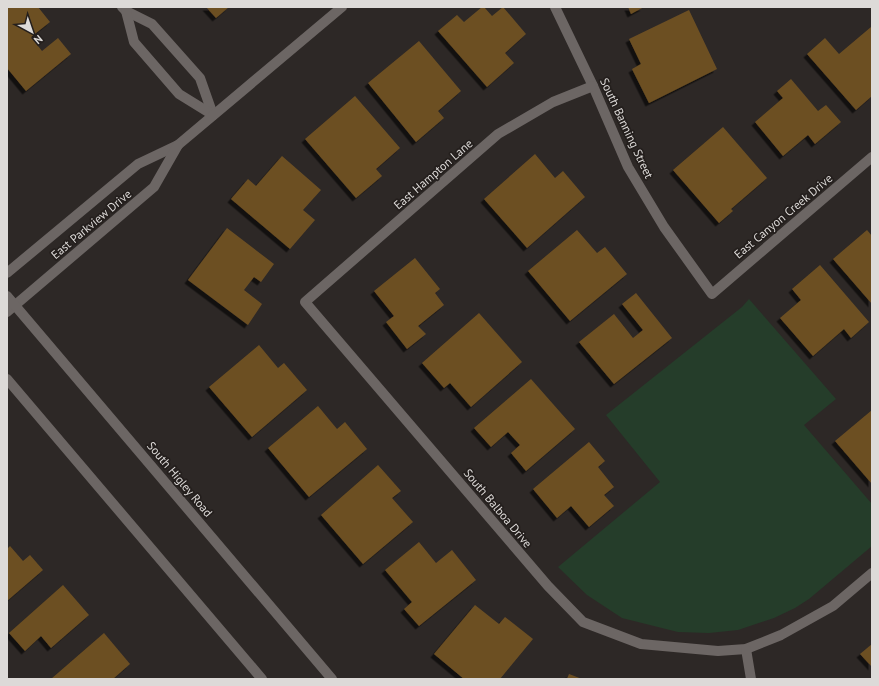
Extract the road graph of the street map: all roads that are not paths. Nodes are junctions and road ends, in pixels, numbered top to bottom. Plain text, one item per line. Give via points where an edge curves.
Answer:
1 (342, 7) edge
2 (555, 7) edge
3 (124, 9) edge
4 (592, 86) junction
5 (213, 115) junction
6 (178, 145) junction
7 (872, 157) edge
8 (7, 273) edge
9 (712, 294) joint
10 (7, 296) edge
11 (305, 302) joint
12 (11, 309) edge
13 (7, 379) edge
14 (872, 573) edge
15 (746, 649) junction
16 (262, 679) edge
17 (332, 679) edge
18 (751, 679) edge

1 - 5 street, East Parkview Drive
2 - 4 street, South Banning Street
3 - 5 street via 134,42 179,94
3 - 5 street via 152,24 200,78
4 - 9 street, South Banning Street via 628,167 664,227
4 - 11 street, East Hampton Lane via 553,102 498,134
5 - 6 street, East Parkview Drive
6 - 8 street, East Parkview Drive via 138,164
6 - 12 street, East Parkview Drive via 154,187
7 - 9 street, East Canyon Creek Drive
10 - 12 street, South Higley Road
11 - 15 street, South Balboa Drive via 548,586 583,622 641,644 718,651
12 - 17 street, South Higley Road
13 - 16 street
14 - 15 street, South Balboa Drive via 832,606 781,635
15 - 18 street

